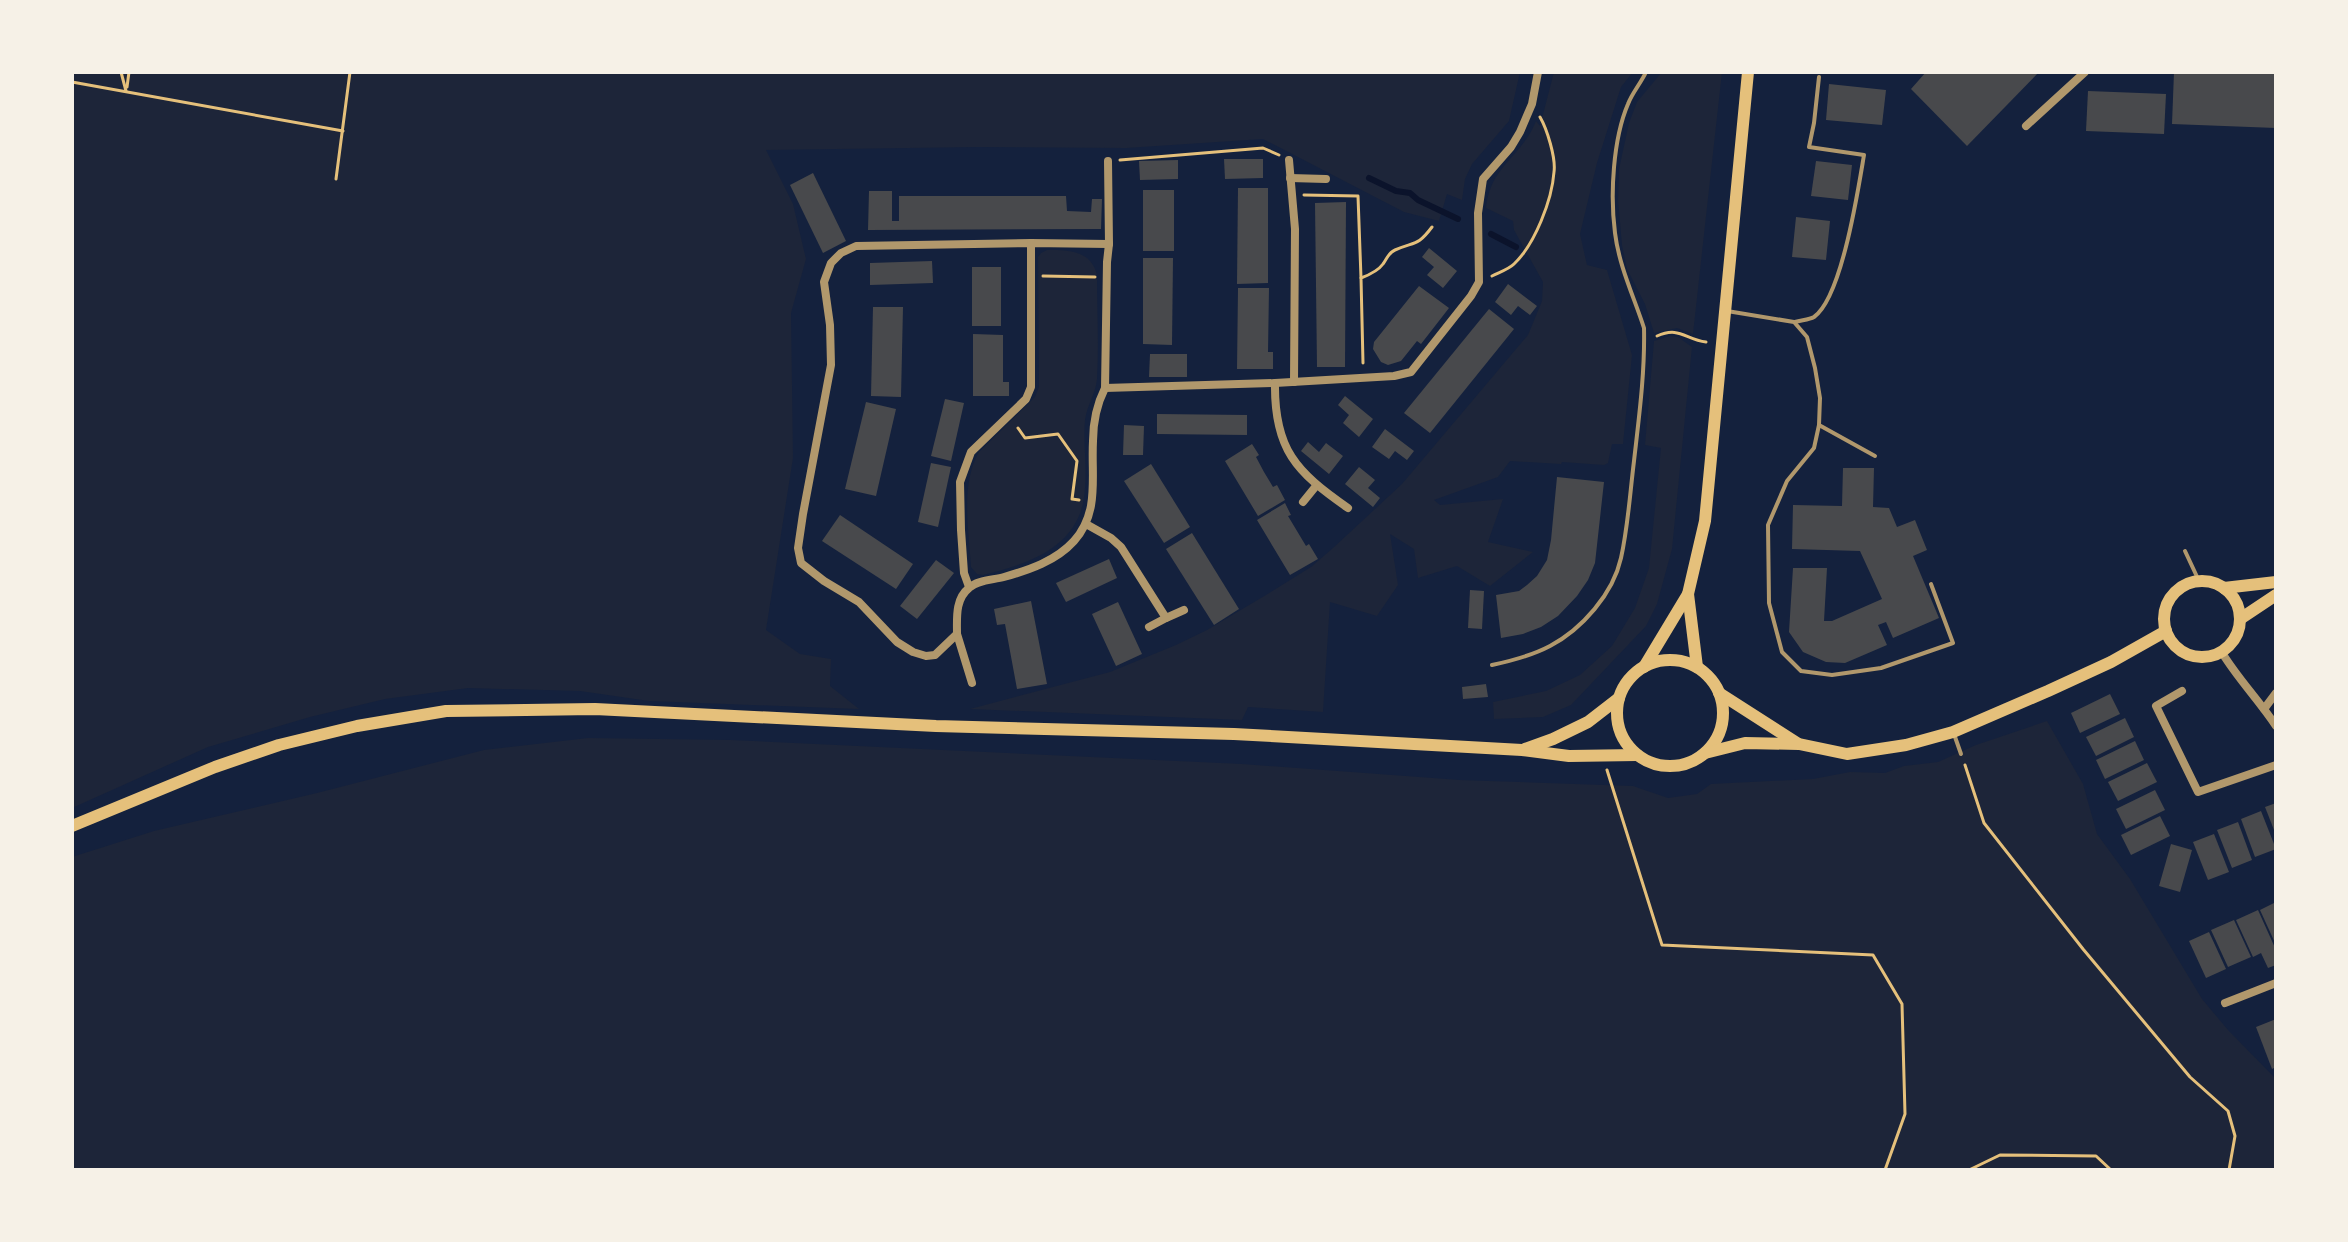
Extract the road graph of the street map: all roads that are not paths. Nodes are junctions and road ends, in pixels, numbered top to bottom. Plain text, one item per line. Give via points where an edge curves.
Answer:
1 (1538, 72) edge
2 (1646, 72) edge
3 (1748, 72) edge
4 (2085, 72) edge
5 (1819, 77) dead end
6 (2026, 126) dead end
7 (1289, 160) road end
8 (1108, 161) road end
9 (1290, 178) junction
10 (1326, 179) dead end
11 (1031, 243) junction
12 (1109, 244) junction
13 (1725, 311) junction
14 (1794, 322) junction
15 (1294, 382) junction
16 (1275, 383) junction
17 (1105, 388) junction
18 (1819, 425) junction
19 (1875, 456) dead end
20 (1316, 486) junction
21 (1303, 502) dead end
22 (1348, 508) dead end
23 (1086, 524) junction
24 (2185, 551) dead end
25 (2199, 581) junction
26 (2276, 582) edge
27 (1931, 584) dead end
28 (969, 587) junction
29 (2224, 588) junction
30 (1688, 594) junction
31 (2276, 595) edge
32 (1184, 610) dead end
33 (1166, 618) junction
34 (2240, 619) junction
35 (1149, 627) dead end
36 (2166, 631) junction
37 (957, 634) junction
38 (2221, 651) junction
39 (1492, 665) dead end
40 (1644, 667) junction
41 (1697, 667) junction
42 (972, 683) dead end
43 (2182, 691) dead end
44 (1719, 693) junction
45 (2276, 693) edge
46 (1619, 698) junction
47 (2264, 709) junction
48 (2276, 726) edge
49 (1953, 732) junction
50 (1799, 744) junction
51 (1522, 750) junction
52 (1705, 753) junction
53 (1961, 754) road end
54 (1637, 755) junction
55 (2276, 765) edge
56 (72, 826) edge
57 (2276, 983) edge
58 (2225, 1003) dead end

1 - 15 street via 1520,132 1483,179 1479,282 1432,348 1411,372
2 - 39 lane via 1628,102 1616,147 1615,234 1645,338 1621,560 1591,613 1558,641
3 - 13 main road
4 - 6 street
5 - 14 lane via 1809,147 1864,155 1831,294 1813,317
7 - 9 street
8 - 12 street
9 - 10 street
9 - 15 street
11 - 12 street
11 - 28 street via 1031,387 1026,399 971,452 960,482
11 - 37 street via 856,246 831,263 824,282 831,365 808,480 798,548 801,563 859,602 913,652 935,655
12 - 17 street
13 - 14 lane
13 - 30 main road via 1705,521
14 - 18 lane via 1807,337 1815,368
15 - 16 street
16 - 17 street
16 - 20 street via 1281,436
17 - 23 street via 1092,440 1093,501
18 - 19 lane
18 - 27 lane via 1814,448 1787,481 1768,525 1769,603 1782,652 1801,671 1832,675 1881,668 1953,643
20 - 21 street
20 - 22 street
23 - 28 street via 1061,553 1039,565
23 - 33 street via 1121,547
24 - 25 lane
25 - 29 main road
25 - 36 main road via 2172,596 2165,612
26 - 29 main road
28 - 37 street via 957,611
29 - 34 main road via 2234,598
30 - 40 main road
30 - 41 main road
31 - 34 main road
32 - 33 street
33 - 35 street
34 - 38 main road via 2236,635
36 - 38 main road via 2187,653 2210,656
36 - 49 main road via 2111,662
37 - 42 street
38 - 47 street
40 - 41 main road via 1675,660
40 - 46 main road
41 - 44 main road
43 - 55 street via 2156,706 2198,792
44 - 50 main road
44 - 52 main road via 1722,724
45 - 47 street
46 - 51 main road via 1588,722
46 - 54 main road via 1617,722
47 - 48 street
49 - 50 main road via 1847,754
49 - 53 lane
50 - 52 main road via 1745,743
51 - 54 main road
51 - 56 main road via 595,709 446,711 279,745
52 - 54 main road via 1675,766
57 - 58 street

